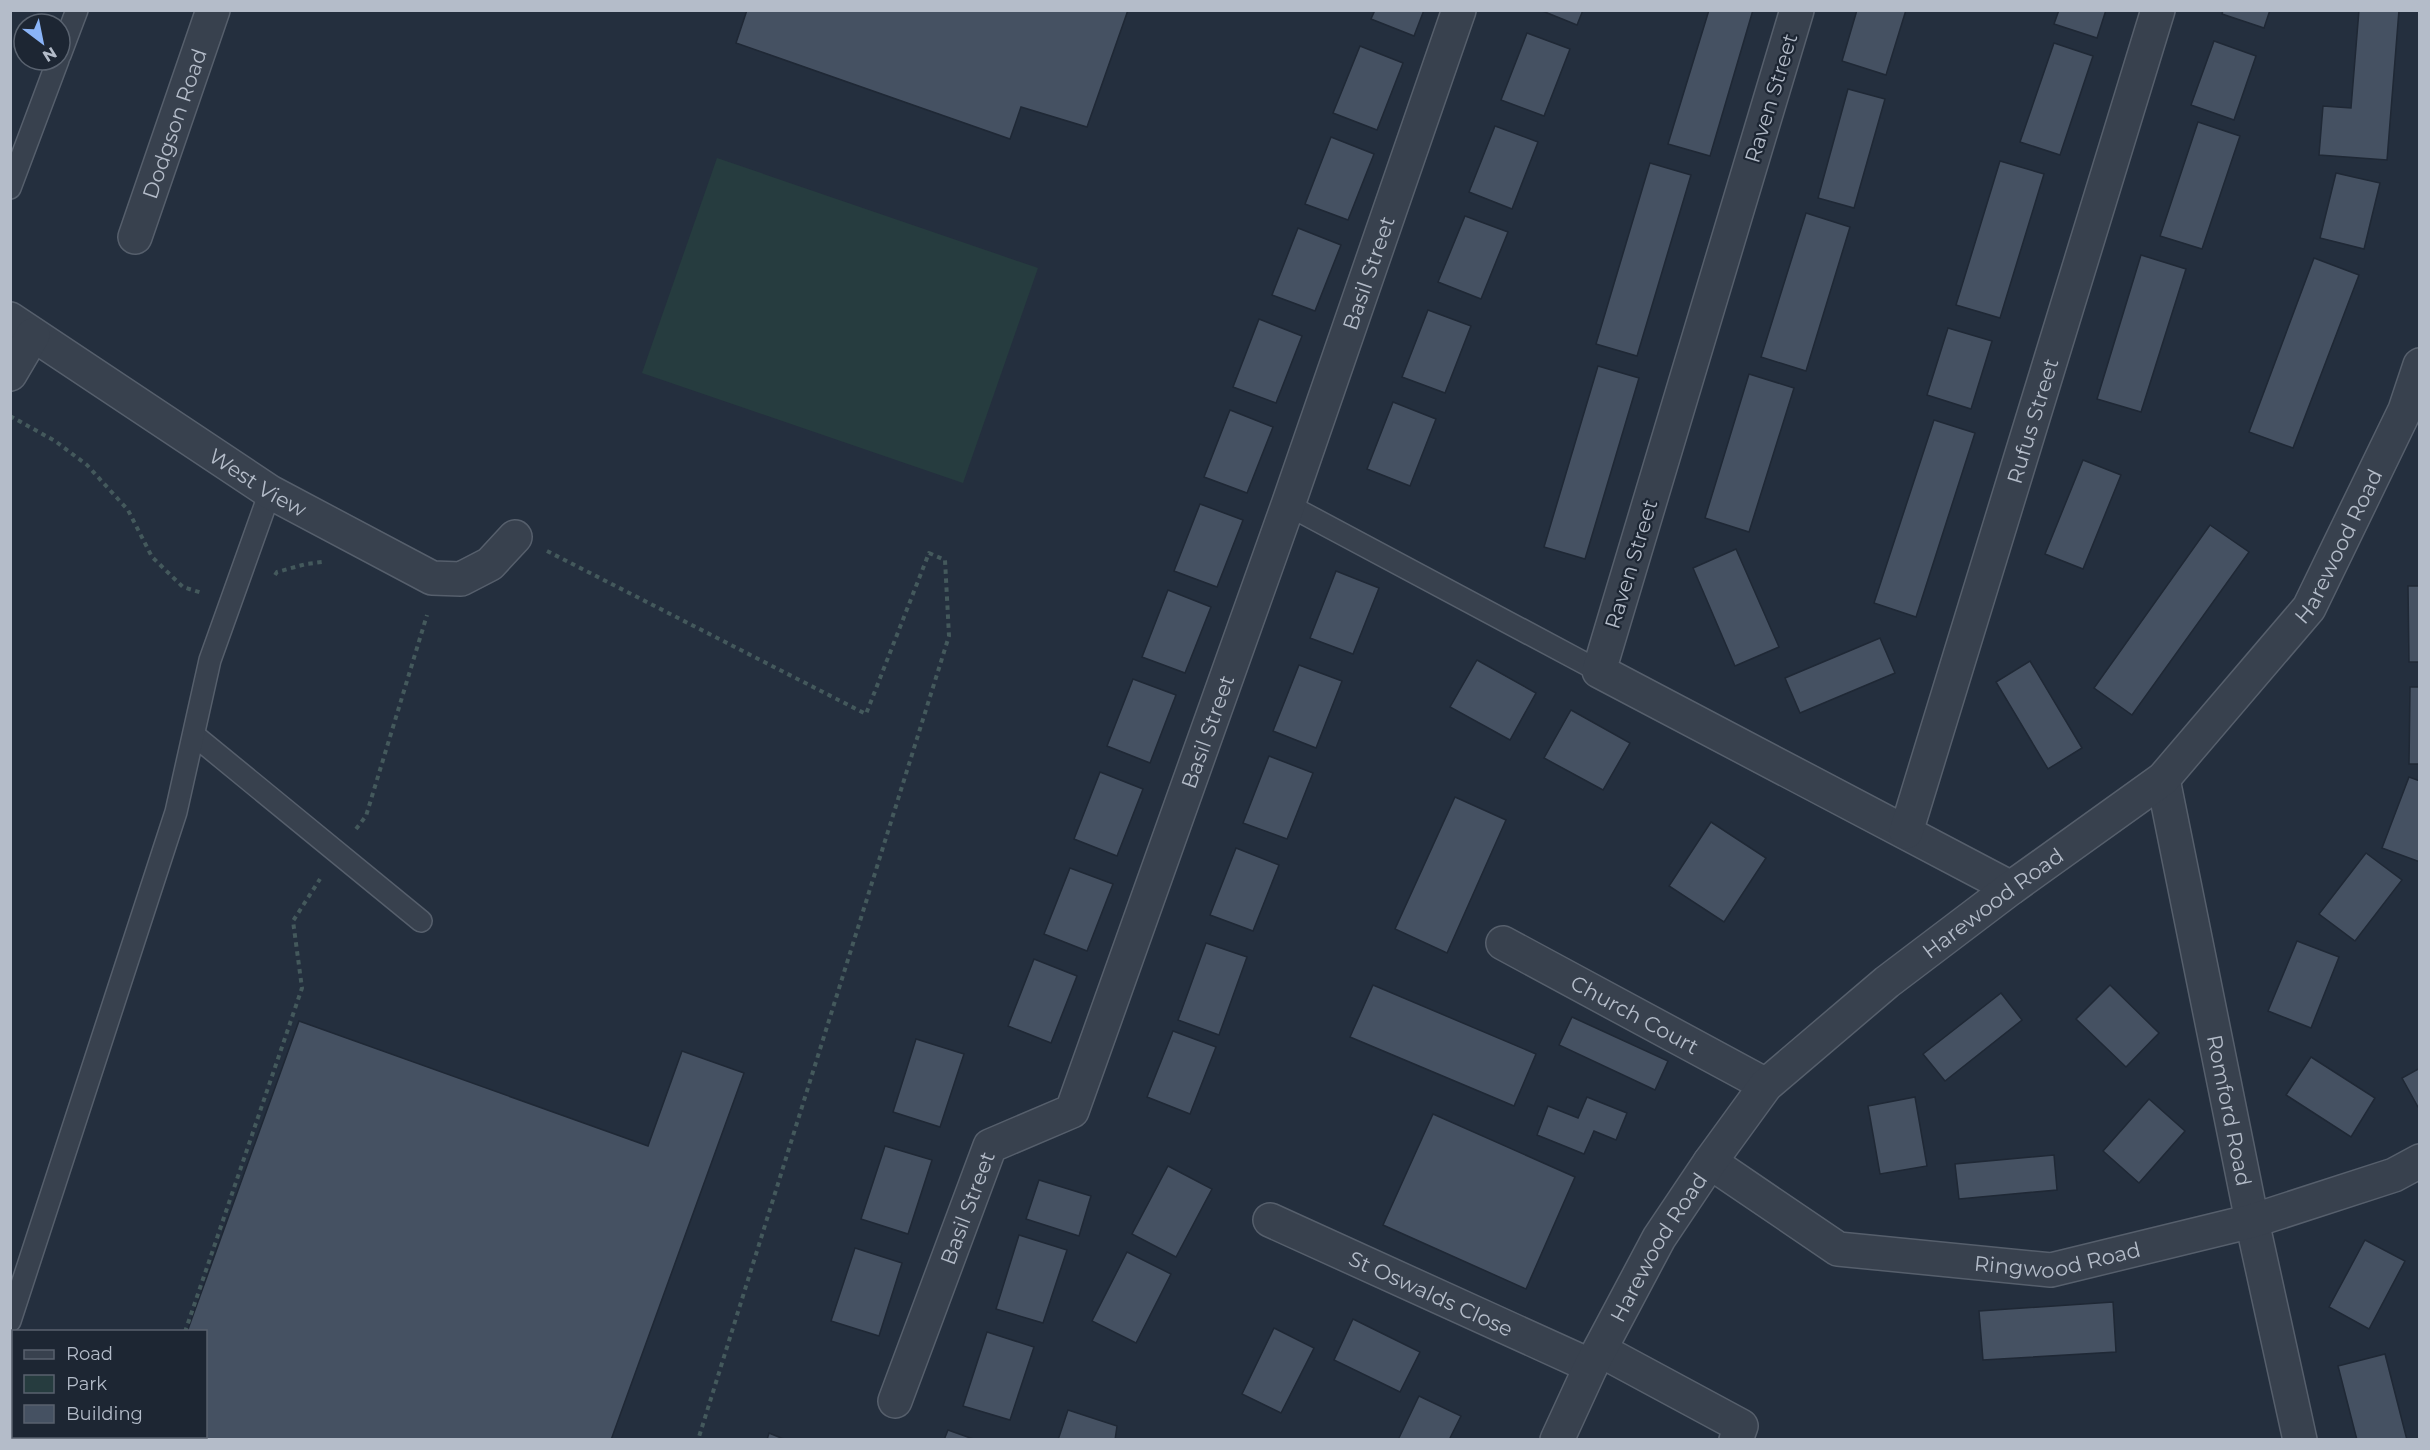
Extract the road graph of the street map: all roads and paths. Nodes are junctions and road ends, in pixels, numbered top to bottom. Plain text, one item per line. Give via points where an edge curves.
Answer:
1 (213, 10) edge
2 (1459, 10) edge
3 (1797, 10) edge
4 (2158, 10) edge
5 (54, 72) edge
6 (10, 188) edge
7 (135, 237) dead end
8 (22, 327) edge
9 (2420, 365) edge
10 (10, 374) edge
11 (270, 492) junction
12 (1288, 505) junction
13 (515, 537) joint
14 (430, 606) dead end
15 (1599, 671) junction
16 (194, 735) junction
17 (2163, 779) junction
18 (1906, 832) junction
19 (338, 851) junction
20 (2011, 888) junction
21 (421, 921) dead end
22 (1503, 943) dead end
23 (1766, 1085) junction
24 (2420, 1161) edge
25 (1710, 1162) junction
26 (1270, 1220) dead end
27 (2252, 1221) junction
28 (10, 1321) edge
29 (186, 1330) edge
30 (1595, 1358) junction
31 (895, 1401) dead end
32 (698, 1440) edge
33 (1557, 1440) edge
34 (1736, 1440) edge
35 (2300, 1440) edge

1 - 7 street, Dodgson Road
2 - 12 street, Basil Street
3 - 15 street, Raven Street
4 - 18 street, Rufus Street
5 - 6 lane
8 - 10 street
8 - 11 street, West View
9 - 17 street, Harewood Road via 2404,410 2309,608
11 - 13 street, West View via 432,578 461,579 490,564
11 - 16 lane via 210,660
12 - 15 lane
12 - 31 street, Basil Street via 1072,1111 990,1146
13 - 32 path via 866,714 928,553 945,560 949,636
14 - 19 path via 366,816
15 - 18 street
16 - 19 lane
16 - 28 lane via 176,812
17 - 20 street, Harewood Road
17 - 27 street, Romford Road
18 - 20 street
19 - 21 lane
19 - 29 path via 292,921 302,988
20 - 23 street, Harewood Road via 1887,982
22 - 23 street, Church Court
23 - 25 street, Harewood Road
24 - 27 street, Ringwood Road via 2394,1175
25 - 27 street, Ringwood Road via 1838,1249 2051,1270
25 - 30 street, Harewood Road via 1659,1238
26 - 30 street, St Oswalds Close
27 - 35 street, Romford Road
30 - 33 street, Harewood Road
30 - 34 street, St Oswalds Close via 1741,1426

